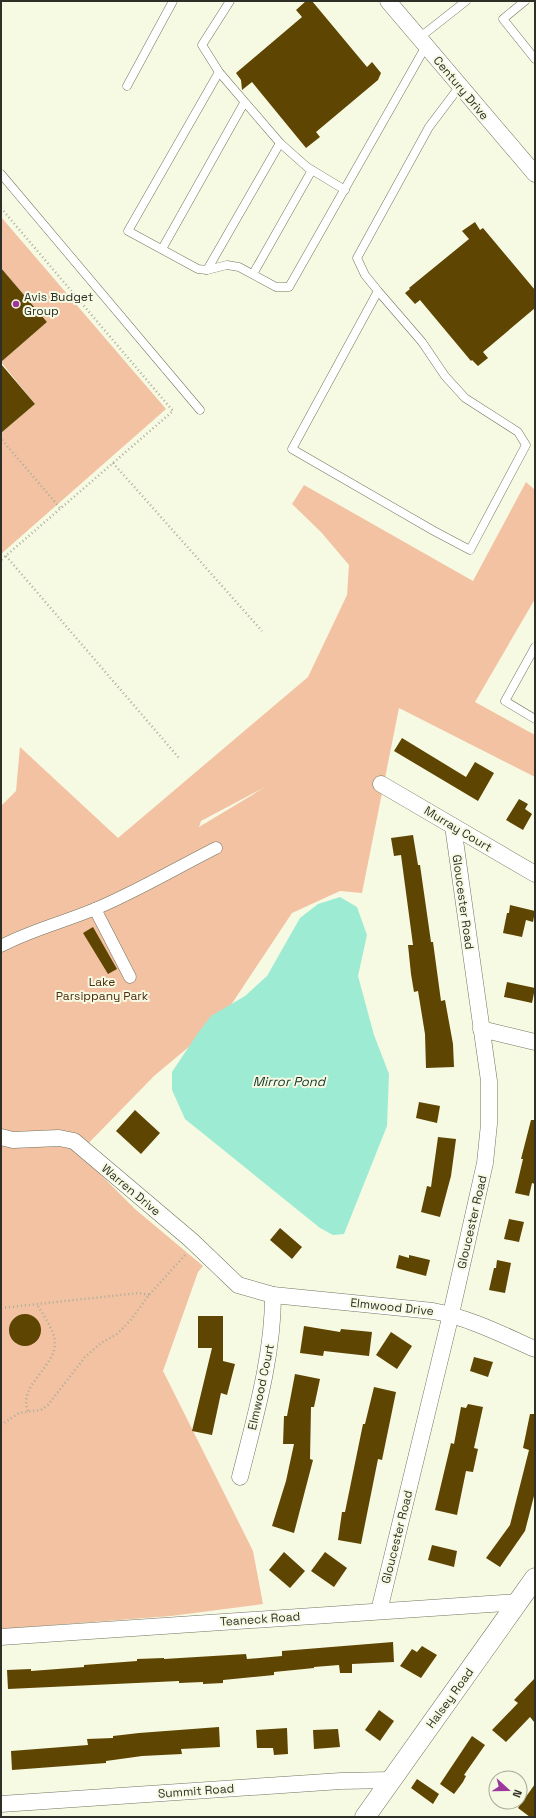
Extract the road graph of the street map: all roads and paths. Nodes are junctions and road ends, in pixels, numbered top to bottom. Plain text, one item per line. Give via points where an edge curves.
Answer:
1 (173, 1) edge
2 (230, 1) edge
3 (388, 1) edge
4 (466, 1) edge
5 (525, 1) edge
6 (423, 42) junction
7 (535, 59) edge
8 (219, 72) junction
9 (127, 86) dead end
10 (460, 86) junction
11 (244, 103) junction
12 (280, 143) junction
13 (312, 170) junction
14 (535, 174) edge
15 (1, 176) edge
16 (345, 190) junction
17 (1, 208) edge
18 (162, 249) junction
19 (207, 270) junction
20 (253, 274) junction
21 (378, 291) junction
22 (200, 410) dead end
23 (1, 440) edge
24 (113, 463) junction
25 (61, 509) junction
26 (6, 556) junction
27 (1, 560) edge
28 (262, 631) dead end
29 (535, 647) edge
30 (535, 719) edge
31 (179, 758) dead end
32 (381, 784) dead end
33 (453, 826) junction
34 (216, 848) dead end
35 (535, 874) edge
36 (95, 909) junction
37 (1, 946) edge
38 (130, 977) dead end
39 (481, 1029) junction
40 (535, 1042) edge
41 (1, 1137) edge
42 (195, 1244) junction
43 (244, 1287) joint
44 (149, 1295) junction
45 (273, 1295) junction
46 (37, 1304) junction
47 (1, 1308) edge
48 (451, 1314) junction
49 (535, 1349) edge
50 (28, 1411) junction
51 (1, 1425) edge
52 (240, 1477) dead end
53 (535, 1578) edge
54 (519, 1602) junction
55 (379, 1611) junction
56 (1, 1637) edge
57 (390, 1780) junction
58 (1, 1804) edge
59 (365, 1817) edge

1 - 9 lane
2 - 8 lane via 202,46
3 - 6 street, Century Drive
4 - 6 lane
5 - 7 lane via 503,20
6 - 10 street, Century Drive
6 - 16 lane
8 - 11 lane
8 - 18 lane via 128,231
10 - 14 street, Century Drive
10 - 21 lane via 429,127 356,258
11 - 12 lane
11 - 18 lane
12 - 13 lane
12 - 19 lane
13 - 16 lane
13 - 20 lane
15 - 22 lane
16 - 20 lane via 289,287 276,288
17 - 24 path via 173,411
18 - 19 lane via 198,269
19 - 20 lane via 227,265 239,267
21 - 21 lane via 292,449 470,550 526,445 518,432 465,398
23 - 25 path
24 - 25 path
24 - 28 path
25 - 26 path
26 - 27 path
26 - 31 path
29 - 30 lane via 505,701
32 - 33 street, Murray Court
33 - 35 street, Murray Court
33 - 39 street, Gloucester Road
34 - 36 street
36 - 37 street via 22,935
36 - 38 street
39 - 40 street
39 - 48 street, Gloucester Road via 489,1081 488,1140
41 - 42 street, Warren Drive via 13,1140 59,1138 74,1142
42 - 43 street, Warren Drive via 238,1285
42 - 44 path
43 - 45 street, Elmwood Drive
44 - 46 path via 138,1293
44 - 50 path via 118,1334 101,1343 85,1357 48,1405 41,1410
45 - 48 street, Elmwood Drive
45 - 52 street, Elmwood Court via 270,1352
46 - 47 path
46 - 50 path via 55,1341 48,1363 26,1397
48 - 49 street, Elmwood Drive
48 - 55 street, Gloucester Road
50 - 51 path via 19,1413
53 - 54 street, Halsey Road
54 - 55 street, Teaneck Road
54 - 57 street, Halsey Road
55 - 56 street, Teaneck Road
57 - 58 street, Summit Road
57 - 59 street, Halsey Road

